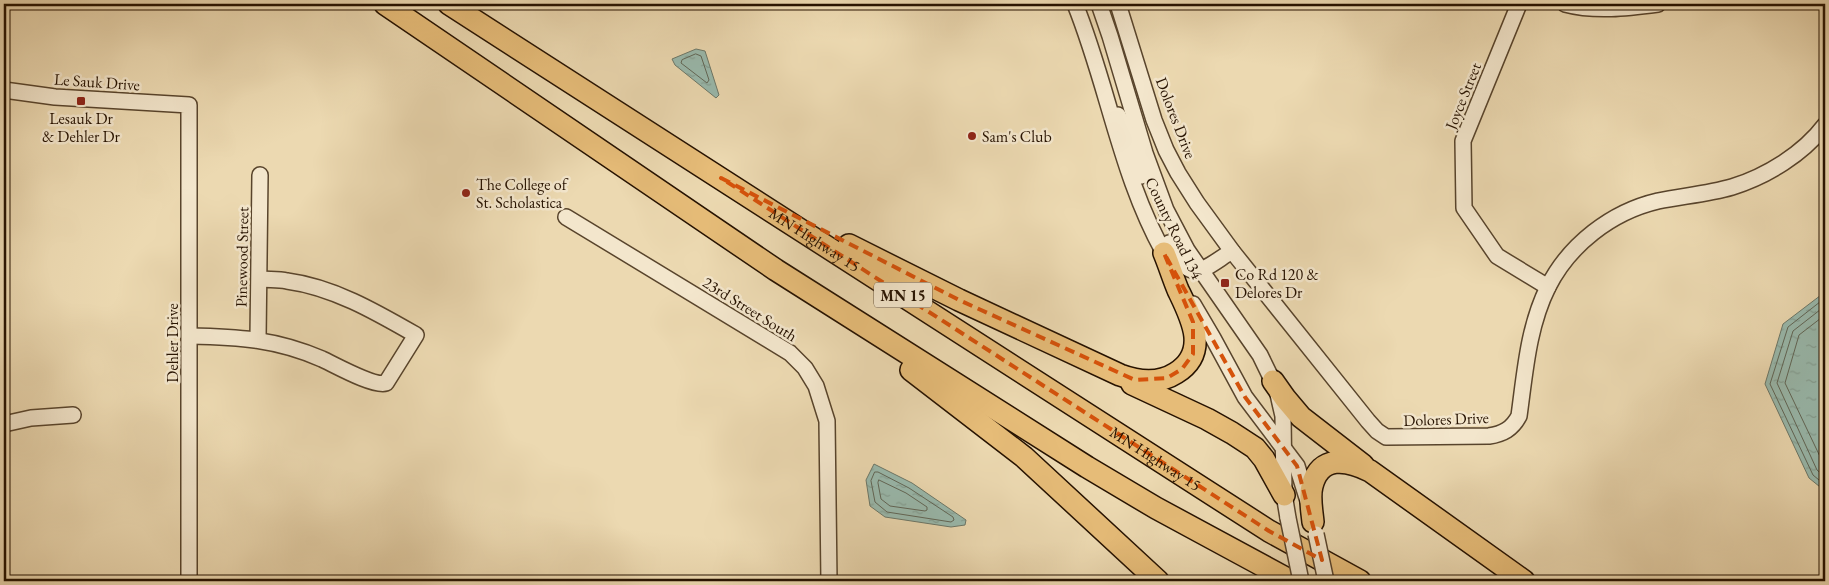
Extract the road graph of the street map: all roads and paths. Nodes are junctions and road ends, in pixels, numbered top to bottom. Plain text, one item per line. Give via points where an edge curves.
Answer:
1 (386, 4) edge
2 (450, 4) edge
3 (1075, 4) edge
4 (1098, 4) edge
5 (1118, 4) edge
6 (1519, 4) edge
7 (1565, 4) edge
8 (1658, 4) edge
9 (1095, 64) junction
10 (4, 90) edge
11 (189, 105) joint
12 (1825, 125) edge
13 (260, 175) dead end
14 (721, 178) junction
15 (566, 217) dead end
16 (1232, 251) junction
17 (1164, 253) junction
18 (776, 270) junction
19 (1201, 270) junction
20 (260, 280) junction
21 (1548, 287) junction
22 (190, 336) junction
23 (258, 339) junction
24 (1076, 354) junction
25 (1273, 381) junction
26 (73, 415) dead end
27 (4, 424) edge
28 (1284, 447) junction
29 (1370, 471) junction
30 (1284, 495) junction
31 (1314, 528) junction
32 (189, 581) edge
33 (829, 581) edge
34 (1158, 581) edge
35 (1291, 581) edge
36 (1301, 581) edge
37 (1326, 581) edge
38 (1360, 581) edge
39 (1524, 581) edge

1 - 18 highway, MN 15
2 - 14 highway, MN Highway 15 / MN 15
3 - 9 street, County Road 134
4 - 19 street, County Road 134 via 1155,182 1177,232
5 - 16 street, Dolores Drive via 1166,150 1197,203
6 - 21 street, Joyce Street via 1463,140 1464,208 1497,256
7 - 8 street via 1618,9
9 - 17 street, County Road 134 via 1132,181
9 - 19 street via 1128,136 1163,230 1183,266 1192,271
10 - 11 street, Le Sauk Drive via 55,97
11 - 22 street, Dehler Drive
12 - 21 street, Dolores Drive via 1795,154 1755,178 1731,187 1635,208 1616,218 1581,242
13 - 20 street, Pinewood Street
14 - 24 highway via 908,275
14 - 38 highway, MN Highway 15 / MN 15 via 1268,531
15 - 33 street, 23rd Street South via 790,353 805,368 816,386 827,421
16 - 19 street
16 - 21 street, Dolores Drive via 1377,432 1386,437 1489,436 1508,430 1515,424 1534,326
17 - 24 highway via 1195,334 1193,354 1182,370 1158,380 1135,380
17 - 28 street, County Road 134 via 1245,397
18 - 34 highway via 998,436
18 - 35 highway, MN 15 via 1087,467
19 - 25 street, County Road 134 via 1260,355
20 - 23 street, Pinewood Street
20 - 23 street via 287,281 332,293 378,313 416,335 386,383 382,384 311,354
22 - 23 street
22 - 32 street, Dehler Drive
24 - 30 highway via 1245,441 1264,459
25 - 28 street, County Road 134 via 1281,402
25 - 29 highway via 1301,417
26 - 27 street
28 - 30 street, County Road 134
28 - 31 street, County Road 134 via 1297,466
29 - 31 highway via 1337,461 1324,466 1312,486
29 - 39 highway
30 - 36 street, County Road 134, bridge
31 - 37 street, County Road 134, bridge

